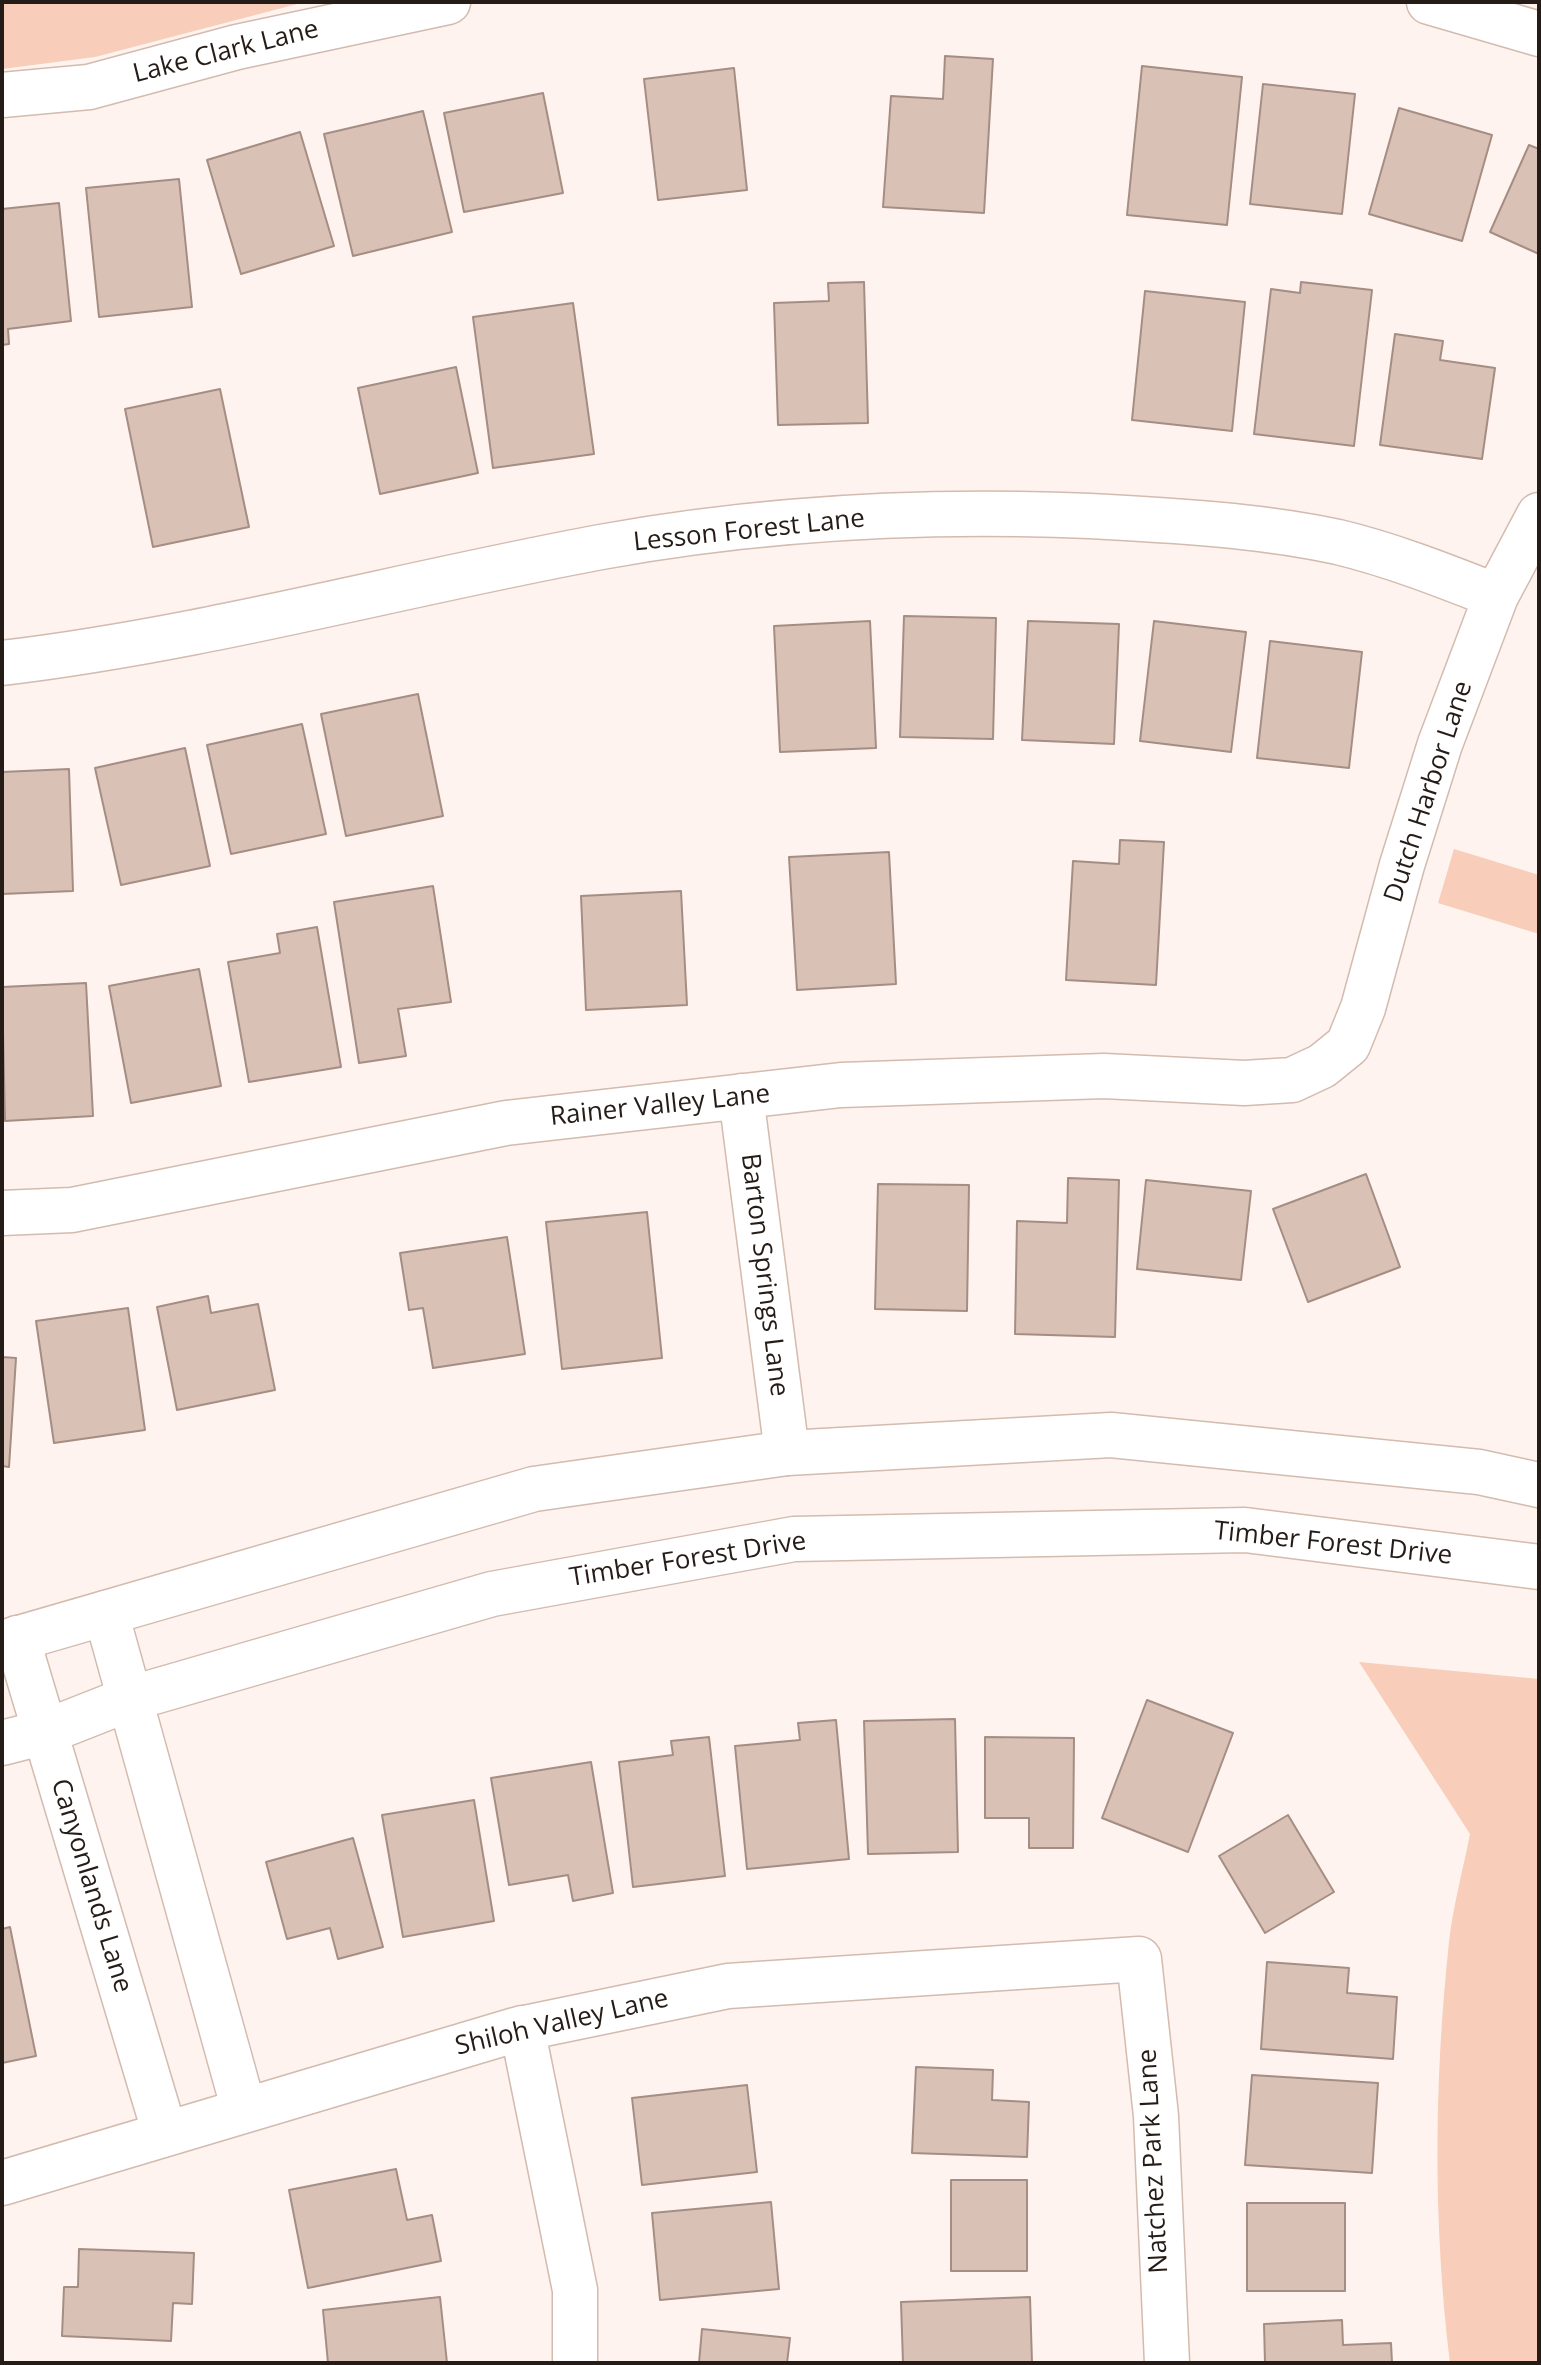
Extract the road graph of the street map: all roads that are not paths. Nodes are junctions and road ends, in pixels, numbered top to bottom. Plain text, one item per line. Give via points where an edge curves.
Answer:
1 (448, 2) edge
2 (1429, 2) edge
3 (1539, 34) edge
4 (2, 95) edge
5 (1539, 515) edge
6 (1496, 596) junction
7 (2, 663) edge
8 (1322, 1066) joint
9 (741, 1096) junction
10 (2, 1213) edge
11 (787, 1453) junction
12 (1539, 1485) edge
13 (1539, 1567) edge
14 (106, 1613) junction
15 (10, 1640) edge
16 (129, 1699) junction
17 (45, 1732) junction
18 (2, 1743) edge
19 (1139, 1959) joint
20 (522, 2028) junction
21 (244, 2110) junction
22 (165, 2134) junction
23 (2, 2183) edge
24 (575, 2363) edge
25 (1167, 2363) edge

1 - 4 street, Lake Clark Lane via 237,47 89,87
2 - 3 street
5 - 6 street, Dutch Harbor Lane
6 - 7 street, Lesson Forest Lane via 1337,542 1207,522 1064,514 923,515 790,522 604,546 110,650
6 - 8 street, Dutch Harbor Lane via 1440,744 1363,1008 1348,1045
8 - 9 street, Rainer Valley Lane via 1292,1080 1244,1083 1104,1076 841,1085
9 - 10 street, Rainer Valley Lane via 506,1123 72,1210
9 - 11 street, Barton Springs Lane
11 - 12 street via 1111,1435 1479,1472
11 - 14 street via 534,1489
13 - 16 street, Timber Forest Drive via 1245,1530 794,1539 492,1594
14 - 15 street
14 - 16 street
15 - 17 street, Canyonlands Lane
16 - 17 street, Timber Forest Drive
16 - 21 street
17 - 18 street, Timber Forest Drive
17 - 22 street, Canyonlands Lane
19 - 20 street, Shiloh Valley Lane via 728,1986
19 - 25 street, Natchez Park Lane via 1156,2116
20 - 21 street, Shiloh Valley Lane
20 - 24 street via 575,2290
21 - 22 street, Shiloh Valley Lane
22 - 23 street, Shiloh Valley Lane

